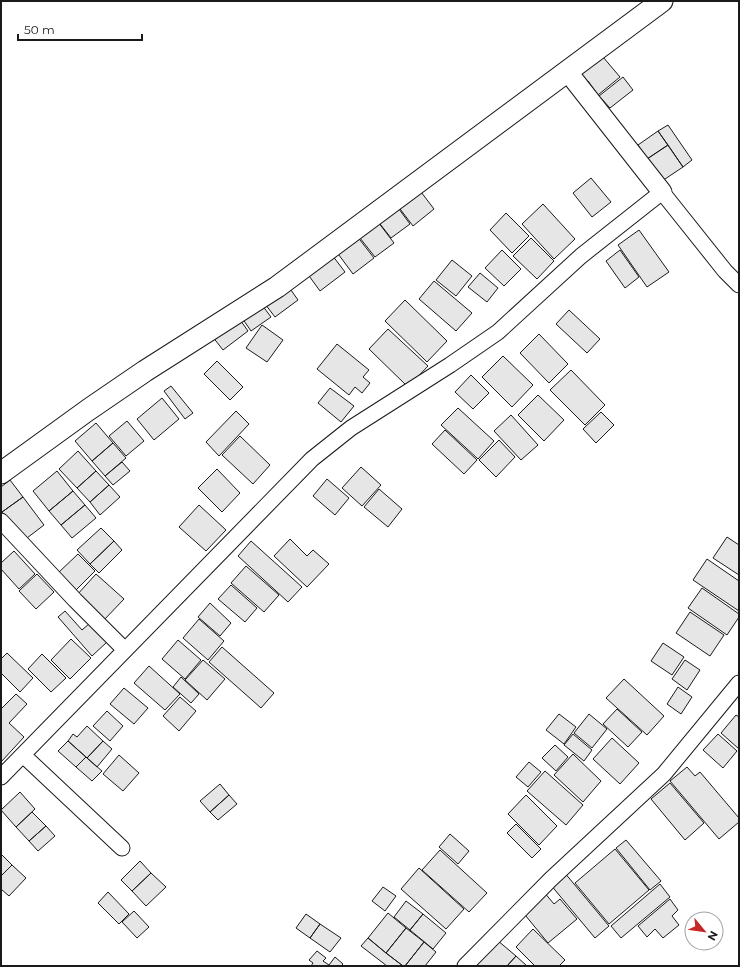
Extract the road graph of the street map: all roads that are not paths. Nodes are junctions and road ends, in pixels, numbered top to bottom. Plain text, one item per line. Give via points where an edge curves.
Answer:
1 (662, 1) edge
2 (567, 71) junction
3 (662, 192) junction
4 (739, 285) edge
5 (1, 473) edge
6 (1, 521) edge
7 (125, 650) junction
8 (739, 683) edge
9 (23, 755) junction
10 (1, 777) edge
11 (122, 848) dead end
12 (465, 966) edge

1 - 2 main road
2 - 3 street
2 - 5 main road via 277,287 145,370
3 - 4 street
3 - 7 street via 581,256 498,332 351,428 312,459
6 - 7 street
7 - 9 street
8 - 12 street via 664,774 551,878
9 - 10 street
9 - 11 street

